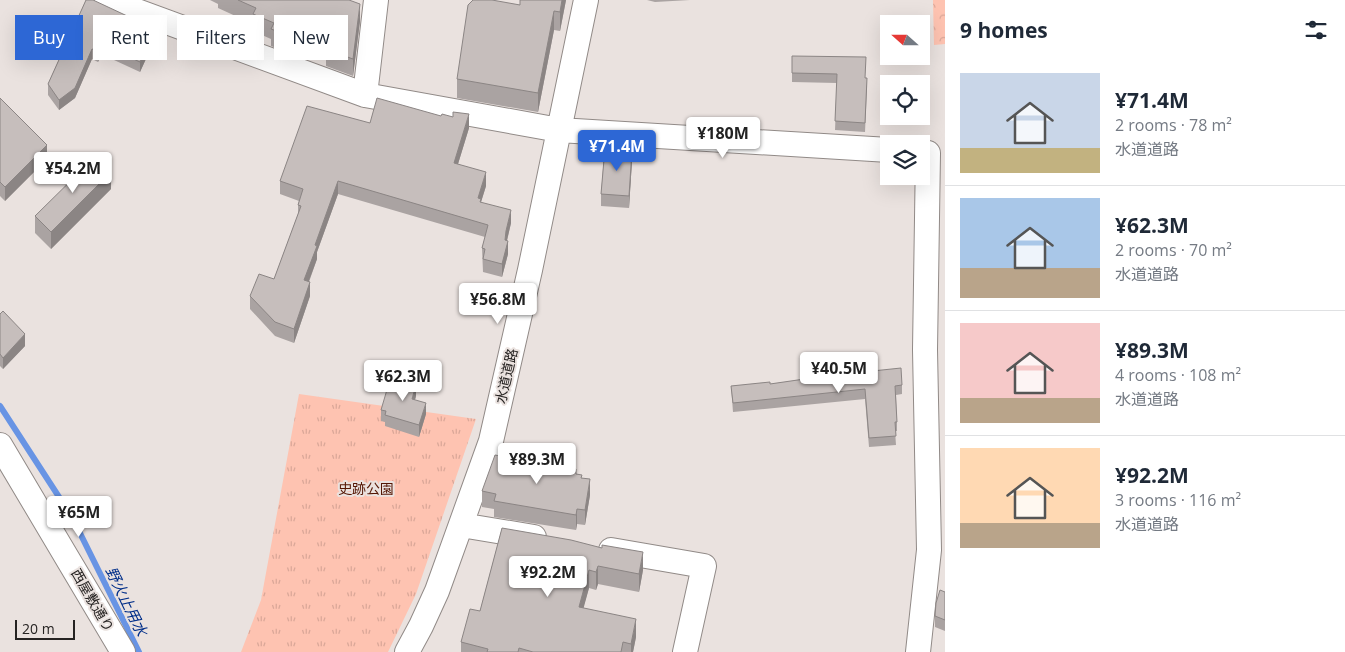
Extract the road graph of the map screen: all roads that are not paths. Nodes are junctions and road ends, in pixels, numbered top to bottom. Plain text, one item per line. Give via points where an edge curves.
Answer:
1 (107, 0) edge
2 (376, 0) edge
3 (586, 0) edge
4 (365, 95) junction
5 (559, 130) junction
6 (880, 149) edge
7 (931, 152) edge
8 (0, 445) edge
9 (461, 525) junction
10 (559, 541) edge
11 (588, 546) edge
12 (123, 652) edge
13 (407, 652) edge
14 (685, 652) edge
15 (918, 652) edge

1 - 4 street
2 - 4 street
3 - 5 street, 水道道路
4 - 5 street
5 - 6 street
5 - 9 street, 水道道路 via 491,441
7 - 15 street via 926,350 929,550
8 - 12 street, 西屋敷通り
9 - 10 street
9 - 13 street, 水道道路 via 437,591
11 - 14 street via 704,566

